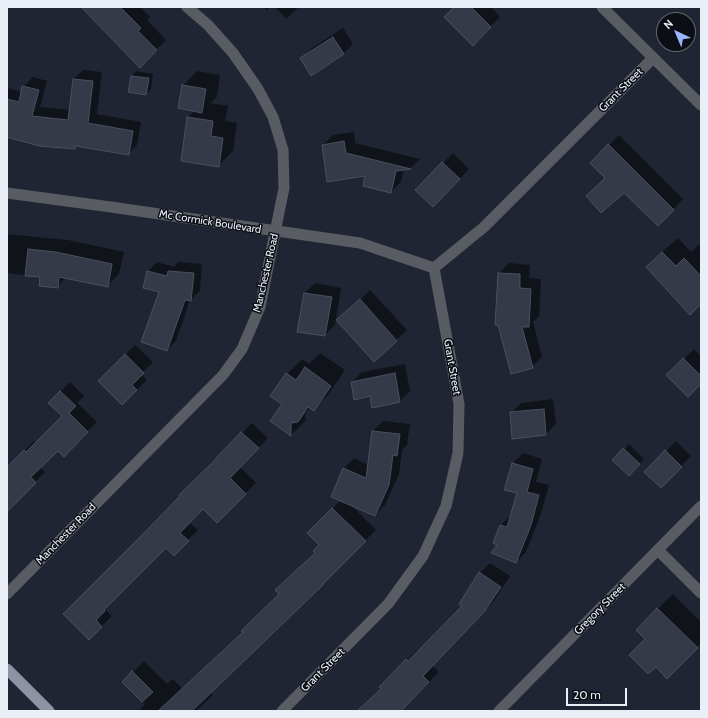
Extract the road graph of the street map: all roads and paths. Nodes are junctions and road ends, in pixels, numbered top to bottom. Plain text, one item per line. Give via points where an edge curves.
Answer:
1 (187, 7) edge
2 (602, 7) edge
3 (653, 58) junction
4 (701, 105) edge
5 (7, 193) edge
6 (275, 232) junction
7 (434, 268) junction
8 (701, 506) edge
9 (658, 550) junction
10 (701, 593) edge
11 (7, 594) edge
12 (7, 669) edge
13 (49, 711) edge
14 (282, 711) edge
15 (499, 711) edge

1 - 6 street, Manchester Road via 208,25 233,53 274,117 283,150 284,188
2 - 3 street
3 - 4 street
3 - 7 street, Grant Street via 484,227
5 - 6 street, Mc Cormick Boulevard
6 - 7 street, Mc Cormick Boulevard via 360,243
6 - 11 street, Manchester Road via 260,307 242,349 217,380
7 - 14 street, Grant Street via 459,404 458,453 446,506 423,556 388,604
8 - 9 street, Gregory Street
9 - 10 street
9 - 15 street, Gregory Street
12 - 13 main road

